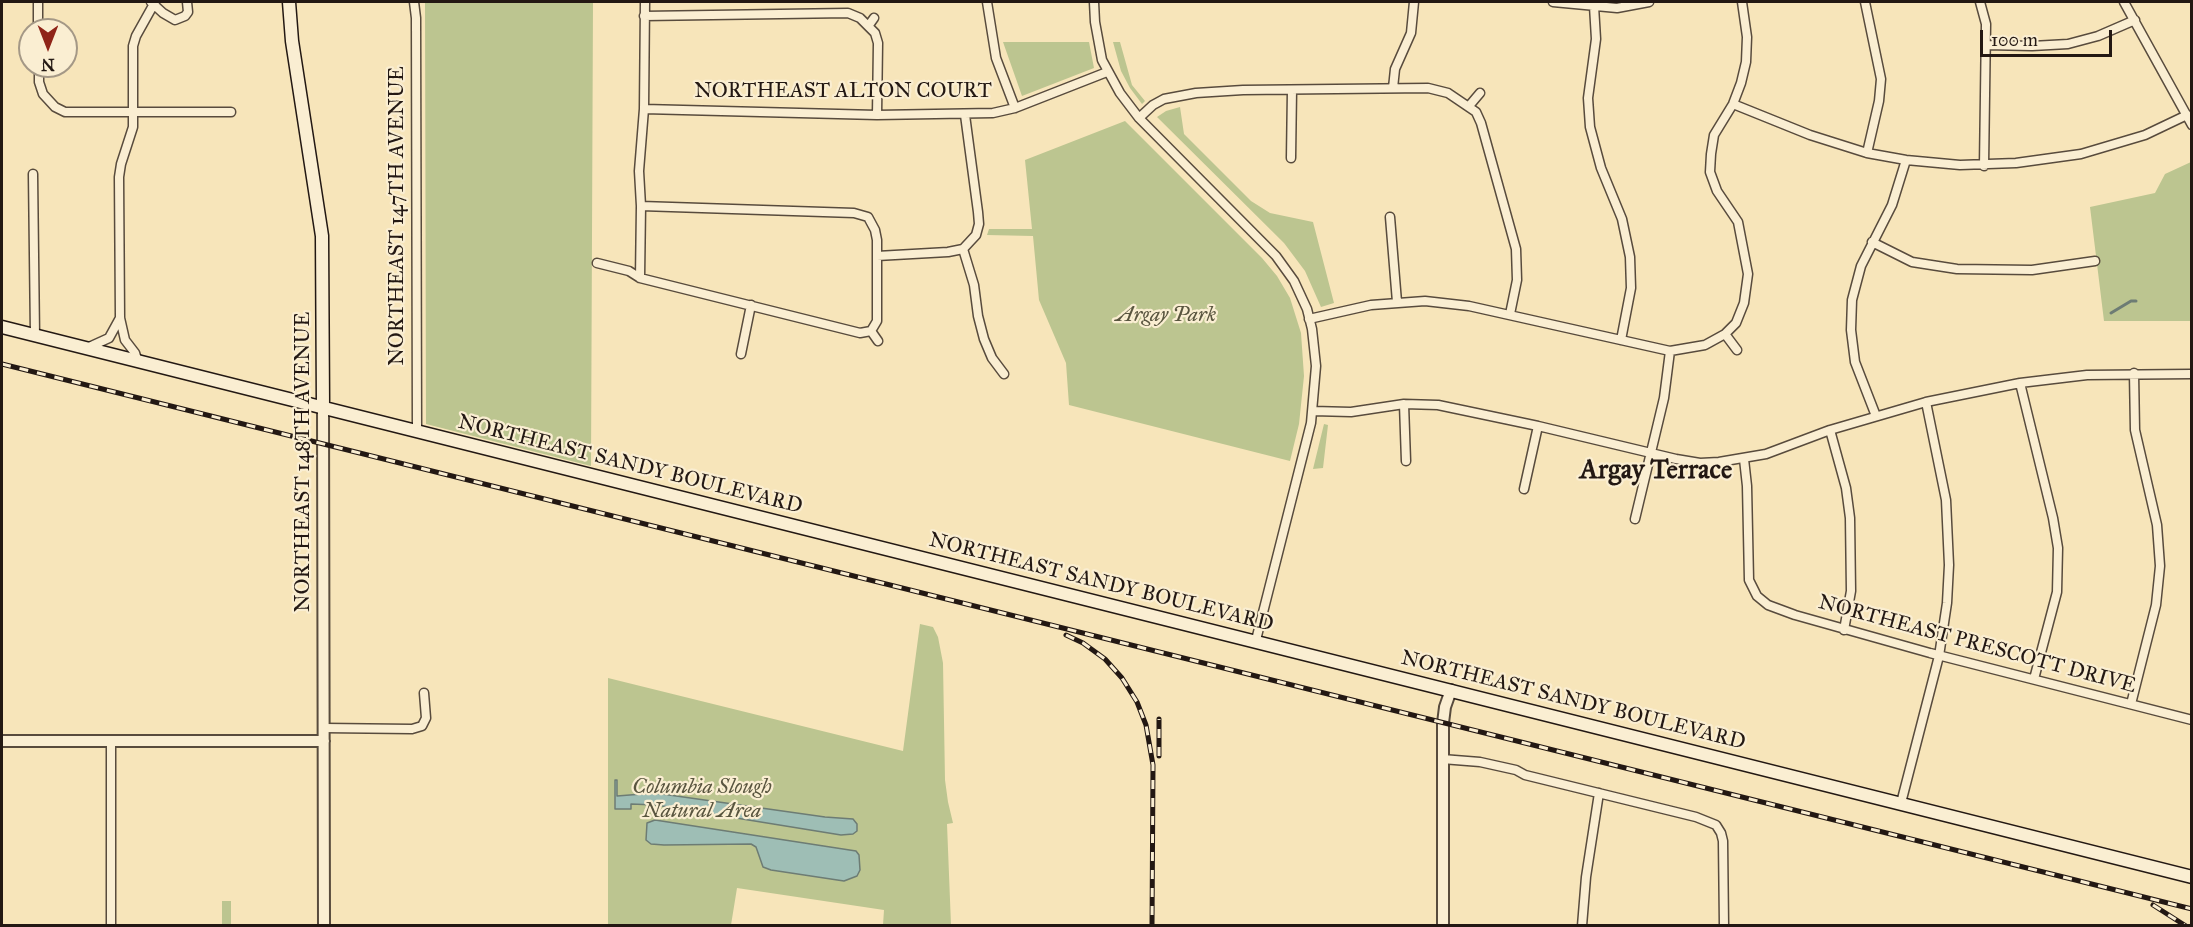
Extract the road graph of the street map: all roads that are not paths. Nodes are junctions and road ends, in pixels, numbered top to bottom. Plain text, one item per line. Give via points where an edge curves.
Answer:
1 (38, 2) edge
2 (153, 2) edge
3 (187, 2) edge
4 (289, 2) edge
5 (414, 2) edge
6 (645, 2) edge
7 (987, 2) edge
8 (1094, 2) edge
9 (1414, 2) edge
10 (1554, 2) edge
11 (1649, 2) edge
12 (1742, 2) edge
13 (1865, 2) edge
14 (1980, 2) edge
15 (2124, 2) edge
16 (1594, 6) junction
17 (644, 16) junction
18 (38, 18) edge
19 (2134, 20) junction
20 (1986, 45) junction
21 (1107, 72) junction
22 (39, 78) edge
23 (1393, 88) junction
24 (1292, 90) junction
25 (1480, 93) dead end
26 (1733, 104) junction
27 (1469, 106) junction
28 (1015, 108) junction
29 (644, 109) junction
30 (231, 111) dead end
31 (133, 112) junction
32 (877, 115) junction
33 (965, 115) junction
34 (2187, 116) junction
35 (1139, 118) junction
36 (2192, 125) edge
37 (1867, 153) junction
38 (1291, 158) dead end
39 (1906, 160) junction
40 (1984, 166) junction
41 (33, 174) dead end
42 (641, 206) junction
43 (1390, 217) dead end
44 (1872, 242) junction
45 (963, 249) junction
46 (877, 256) junction
47 (2095, 261) dead end
48 (597, 263) dead end
49 (640, 278) junction
50 (1397, 302) junction
51 (751, 305) junction
52 (1510, 314) junction
53 (120, 318) junction
54 (1309, 319) junction
55 (2, 327) edge
56 (871, 331) junction
57 (1725, 334) junction
58 (35, 336) junction
59 (1622, 340) junction
60 (878, 341) dead end
61 (86, 348) junction
62 (1737, 350) dead end
63 (1670, 351) junction
64 (741, 354) dead end
65 (138, 362) junction
66 (2134, 373) junction
67 (1004, 374) dead end
68 (2192, 374) edge
69 (2020, 383) junction
70 (1926, 402) junction
71 (1404, 404) junction
72 (323, 408) junction
73 (1312, 411) junction
74 (1876, 416) junction
75 (1538, 426) junction
76 (1830, 430) junction
77 (417, 431) junction
78 (1651, 453) junction
79 (1744, 459) junction
80 (1406, 461) dead end
81 (1524, 489) dead end
82 (1635, 519) dead end
83 (1844, 630) junction
84 (1256, 640) junction
85 (1939, 656) junction
86 (2034, 679) junction
87 (1450, 690) junction
88 (424, 693) dead end
89 (2131, 704) junction
90 (2192, 720) edge
91 (324, 728) junction
92 (2, 741) edge
93 (111, 741) junction
94 (324, 741) junction
95 (1442, 759) junction
96 (1599, 794) junction
97 (1901, 803) junction
98 (2192, 877) edge
99 (111, 926) edge
100 (324, 926) edge
101 (1443, 926) edge
102 (1582, 926) edge
103 (1724, 926) edge

1 - 18 street
2 - 3 street via 175,20 188,12
2 - 31 street via 133,46
4 - 72 main road, NORTHEAST 148TH AVENUE via 322,236
5 - 77 street, NORTHEAST 147TH AVENUE
6 - 17 street
7 - 28 street via 996,58
8 - 21 street via 1098,41
9 - 23 street via 1411,33 1395,69
10 - 16 street
11 - 16 street via 1617,8
12 - 26 street via 1746,62
13 - 37 street via 1881,79
14 - 20 street
15 - 19 street
16 - 59 street via 1596,39 1588,98 1591,133 1622,219 1630,257 1630,295
17 - 29 street
17 - 32 street via 848,13 872,21 878,43
19 - 20 street via 2068,44
19 - 34 street
20 - 40 street
21 - 28 street, NORTHEAST ALTON COURT
21 - 35 street
22 - 31 street via 46,99 65,112
23 - 24 street
23 - 27 street via 1438,89
24 - 35 street via 1175,96 1153,105
24 - 38 street
25 - 27 street
26 - 37 street
26 - 57 street via 1714,135 1710,172 1721,199 1738,222 1748,274 1744,303 1736,323
27 - 52 street via 1481,123 1516,249 1517,280
28 - 33 street, NORTHEAST ALTON COURT
29 - 32 street, NORTHEAST ALTON COURT
29 - 42 street via 639,171
30 - 31 street
31 - 53 street via 131,136 119,177
32 - 33 street, NORTHEAST ALTON COURT
33 - 45 street via 979,224 976,236
34 - 36 street
34 - 40 street via 2145,135 2081,154
35 - 54 street via 1276,256 1299,290
37 - 39 street
39 - 40 street
39 - 44 street via 1892,205
41 - 58 street
42 - 46 street via 862,214 875,230
42 - 49 street
43 - 50 street
44 - 47 street via 1912,262 1956,269 2032,270
44 - 74 street via 1856,283 1851,330 1855,362
45 - 46 street
45 - 67 street via 975,285 984,339
46 - 56 street via 877,321
48 - 49 street
49 - 51 street
50 - 52 street via 1451,303
50 - 54 street
51 - 56 street via 860,333
51 - 64 street
52 - 59 street
53 - 61 street via 109,338
53 - 65 street via 125,340
54 - 73 street via 1316,366
55 - 58 main road, NORTHEAST SANDY BOULEVARD
56 - 60 street
57 - 62 street
57 - 63 street via 1705,345
58 - 61 main road, NORTHEAST SANDY BOULEVARD
59 - 63 street
61 - 65 main road, NORTHEAST SANDY BOULEVARD
63 - 78 street
65 - 72 main road, NORTHEAST SANDY BOULEVARD
66 - 68 street
66 - 69 street
66 - 89 street via 2135,430 2157,525 2160,566 2156,605
69 - 70 street
69 - 86 street via 2058,548 2057,592
70 - 74 street
70 - 85 street via 1942,474 1948,528 1947,603
71 - 73 street via 1351,412
71 - 75 street via 1460,409
71 - 80 street
72 - 77 main road, NORTHEAST SANDY BOULEVARD
72 - 91 street, NORTHEAST 148TH AVENUE
73 - 84 street
74 - 76 street
75 - 78 street
75 - 81 street
76 - 79 street
76 - 83 street via 1850,518 1851,591
77 - 84 main road, NORTHEAST SANDY BOULEVARD
78 - 79 street via 1700,463
78 - 82 street
79 - 83 street, NORTHEAST PRESCOTT DRIVE via 1749,580 1757,596 1778,609
83 - 85 street, NORTHEAST PRESCOTT DRIVE
84 - 87 main road, NORTHEAST SANDY BOULEVARD
85 - 86 street, NORTHEAST PRESCOTT DRIVE
85 - 97 street
86 - 89 street, NORTHEAST PRESCOTT DRIVE
87 - 95 street via 1443,723
87 - 97 main road, NORTHEAST SANDY BOULEVARD
88 - 91 street via 426,718 422,726
89 - 90 street, NORTHEAST PRESCOTT DRIVE
91 - 94 street, NORTHEAST 148TH AVENUE
92 - 93 street
93 - 94 street
93 - 99 street
94 - 100 street, NORTHEAST 148TH AVENUE
95 - 96 street via 1480,762
95 - 101 street
96 - 102 street
96 - 103 street via 1716,825 1724,856
97 - 98 main road, NORTHEAST SANDY BOULEVARD

